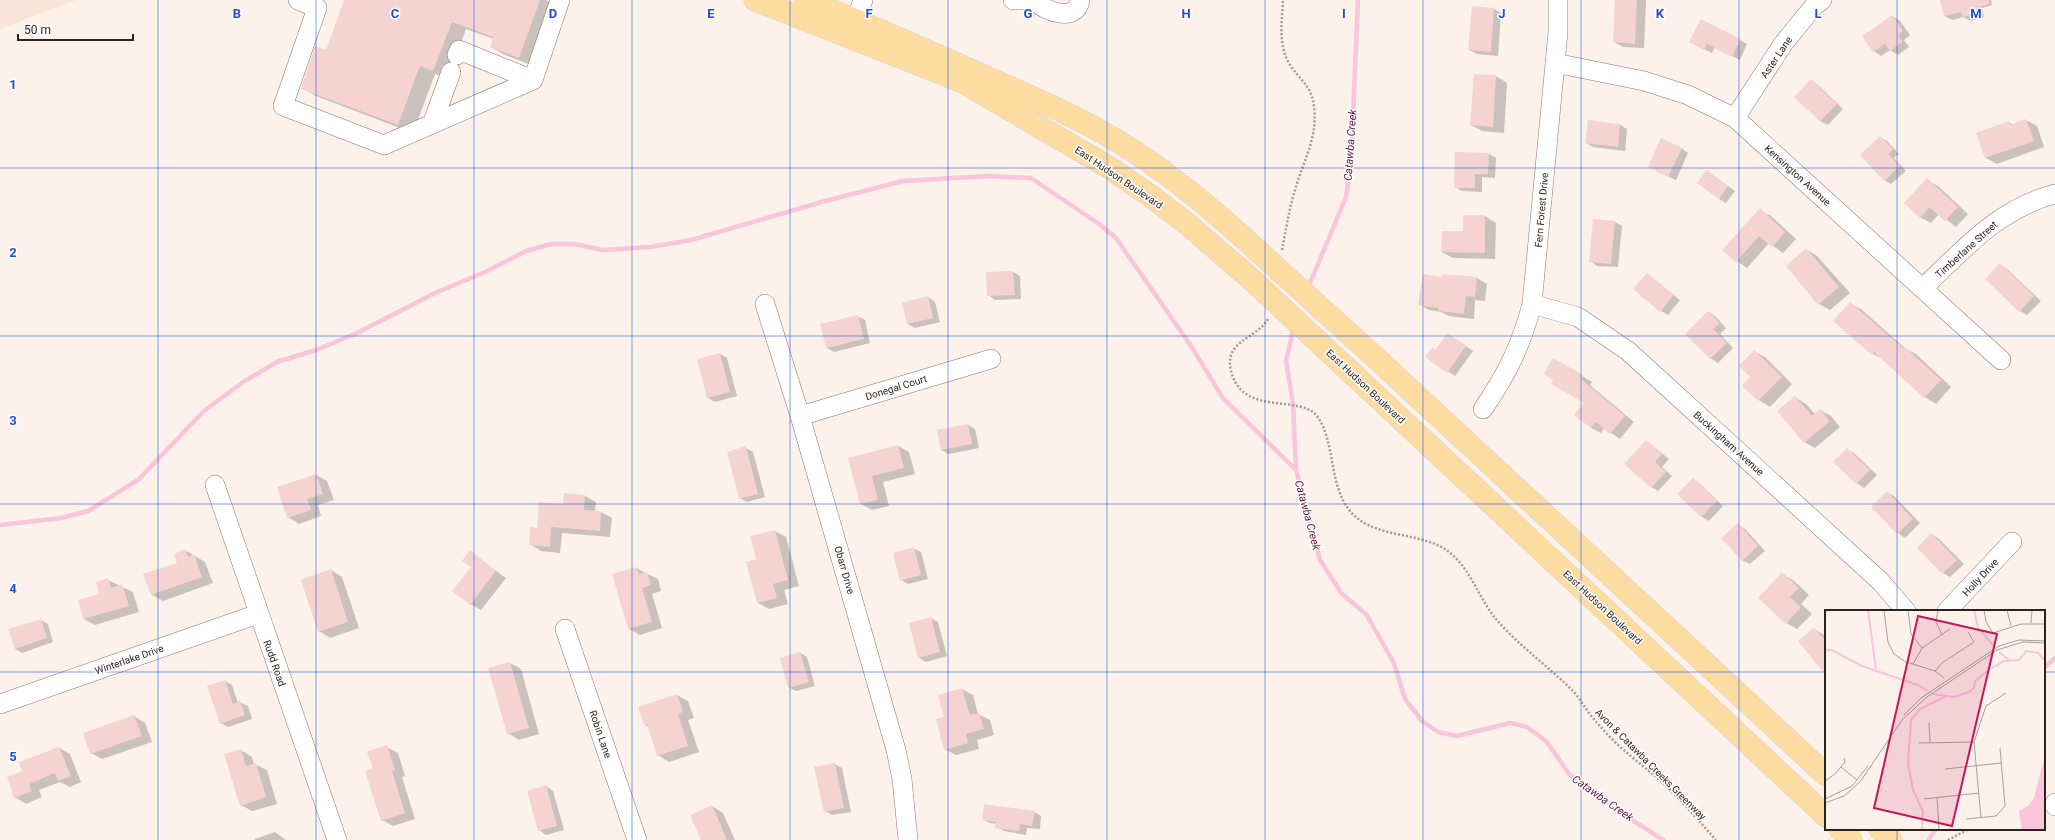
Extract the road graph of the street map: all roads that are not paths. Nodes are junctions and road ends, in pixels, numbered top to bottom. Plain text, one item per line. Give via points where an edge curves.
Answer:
1 (298, 0) edge
2 (560, 0) edge
3 (755, 0) edge
4 (805, 0) edge
5 (1013, 0) edge
6 (1025, 0) edge
7 (1034, 0) edge
8 (1080, 0) edge
9 (1558, 0) edge
10 (1822, 0) edge
11 (856, 19) edge
12 (1555, 63) junction
13 (533, 80) junction
14 (1735, 118) junction
15 (433, 122) junction
16 (2055, 194) edge
17 (1923, 288) junction
18 (765, 304) dead end
19 (1532, 304) junction
20 (992, 359) dead end
21 (2002, 360) dead end
22 (1482, 409) dead end
23 (800, 416) junction
24 (215, 485) dead end
25 (2012, 542) dead end
26 (1905, 610) edge
27 (1948, 610) edge
28 (258, 614) junction
29 (565, 629) dead end
30 (0, 704) edge
31 (1825, 774) edge
32 (1825, 815) edge
33 (1841, 830) edge
34 (1881, 830) edge
35 (337, 840) edge
36 (637, 840) edge
37 (908, 840) edge
38 (1852, 840) edge
39 (1891, 840) edge

1 - 15 street via 317,8 283,106 384,145
2 - 13 street
3 - 11 main road, East Hudson Boulevard
4 - 11 main road, East Hudson Boulevard
5 - 6 street
7 - 8 street via 1038,5 1062,14 1077,8
9 - 12 street, Fern Forest Drive
10 - 14 street, Aster Lane via 1814,6 1783,44
11 - 31 main road, East Hudson Boulevard, bridge via 1074,116 1120,143 1224,219
11 - 32 main road, East Hudson Boulevard, bridge via 1110,168 1186,223 1251,279
12 - 14 street, Kensington Avenue via 1644,81 1688,95
12 - 19 street, Fern Forest Drive
13 - 15 street
13 - 15 street via 459,50
14 - 17 street, Kensington Avenue
16 - 17 street, Timberlane Street via 2034,200 1992,225
17 - 21 street, Kensington Avenue
18 - 23 street, Obarr Drive
19 - 22 street, Fern Forest Drive via 1510,366
19 - 26 street, Buckingham Avenue via 1578,317 1628,351 1880,581
20 - 23 street, Donegal Court
23 - 37 street, Obarr Drive via 896,750 902,779
24 - 28 street, Rudd Road
25 - 27 street, Holly Drive
28 - 30 street, Winterlake Drive
28 - 35 street, Rudd Road
29 - 36 street, Robin Lane
33 - 38 main road
34 - 39 main road

